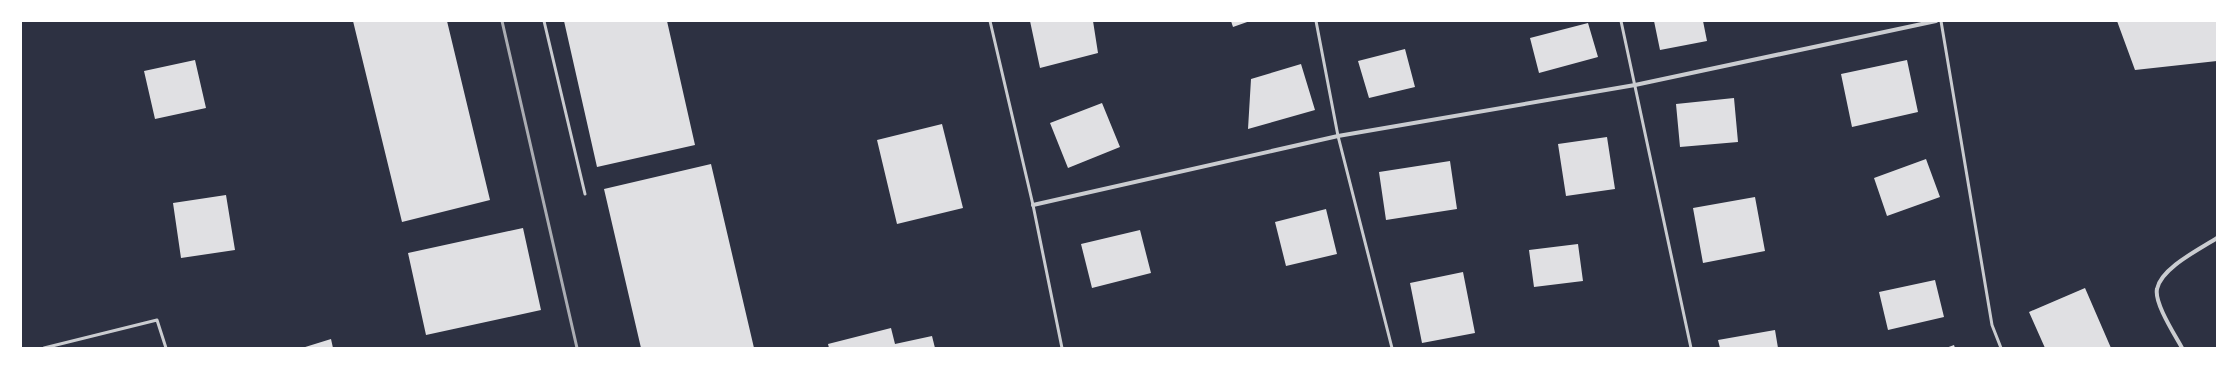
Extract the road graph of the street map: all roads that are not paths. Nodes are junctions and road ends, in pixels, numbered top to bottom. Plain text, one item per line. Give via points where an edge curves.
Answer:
1 (544, 21) edge
2 (990, 21) edge
3 (1316, 21) edge
4 (1621, 21) edge
5 (1936, 21) edge
6 (1941, 21) edge
7 (1635, 85) junction
8 (1338, 136) junction
9 (585, 194) dead end
10 (1033, 205) junction
11 (2217, 238) edge
12 (44, 348) edge
13 (166, 348) edge
14 (1062, 348) edge
15 (1392, 348) edge
16 (1691, 348) edge
17 (2000, 348) edge
18 (2182, 348) edge

1 - 9 lane
2 - 10 lane
3 - 8 lane
4 - 7 lane
5 - 7 street
6 - 17 lane via 1992,325
7 - 8 street
7 - 16 lane
8 - 10 street
8 - 15 lane
10 - 14 lane
11 - 18 street via 2166,271 2156,289 2160,305
12 - 13 lane via 156,320

